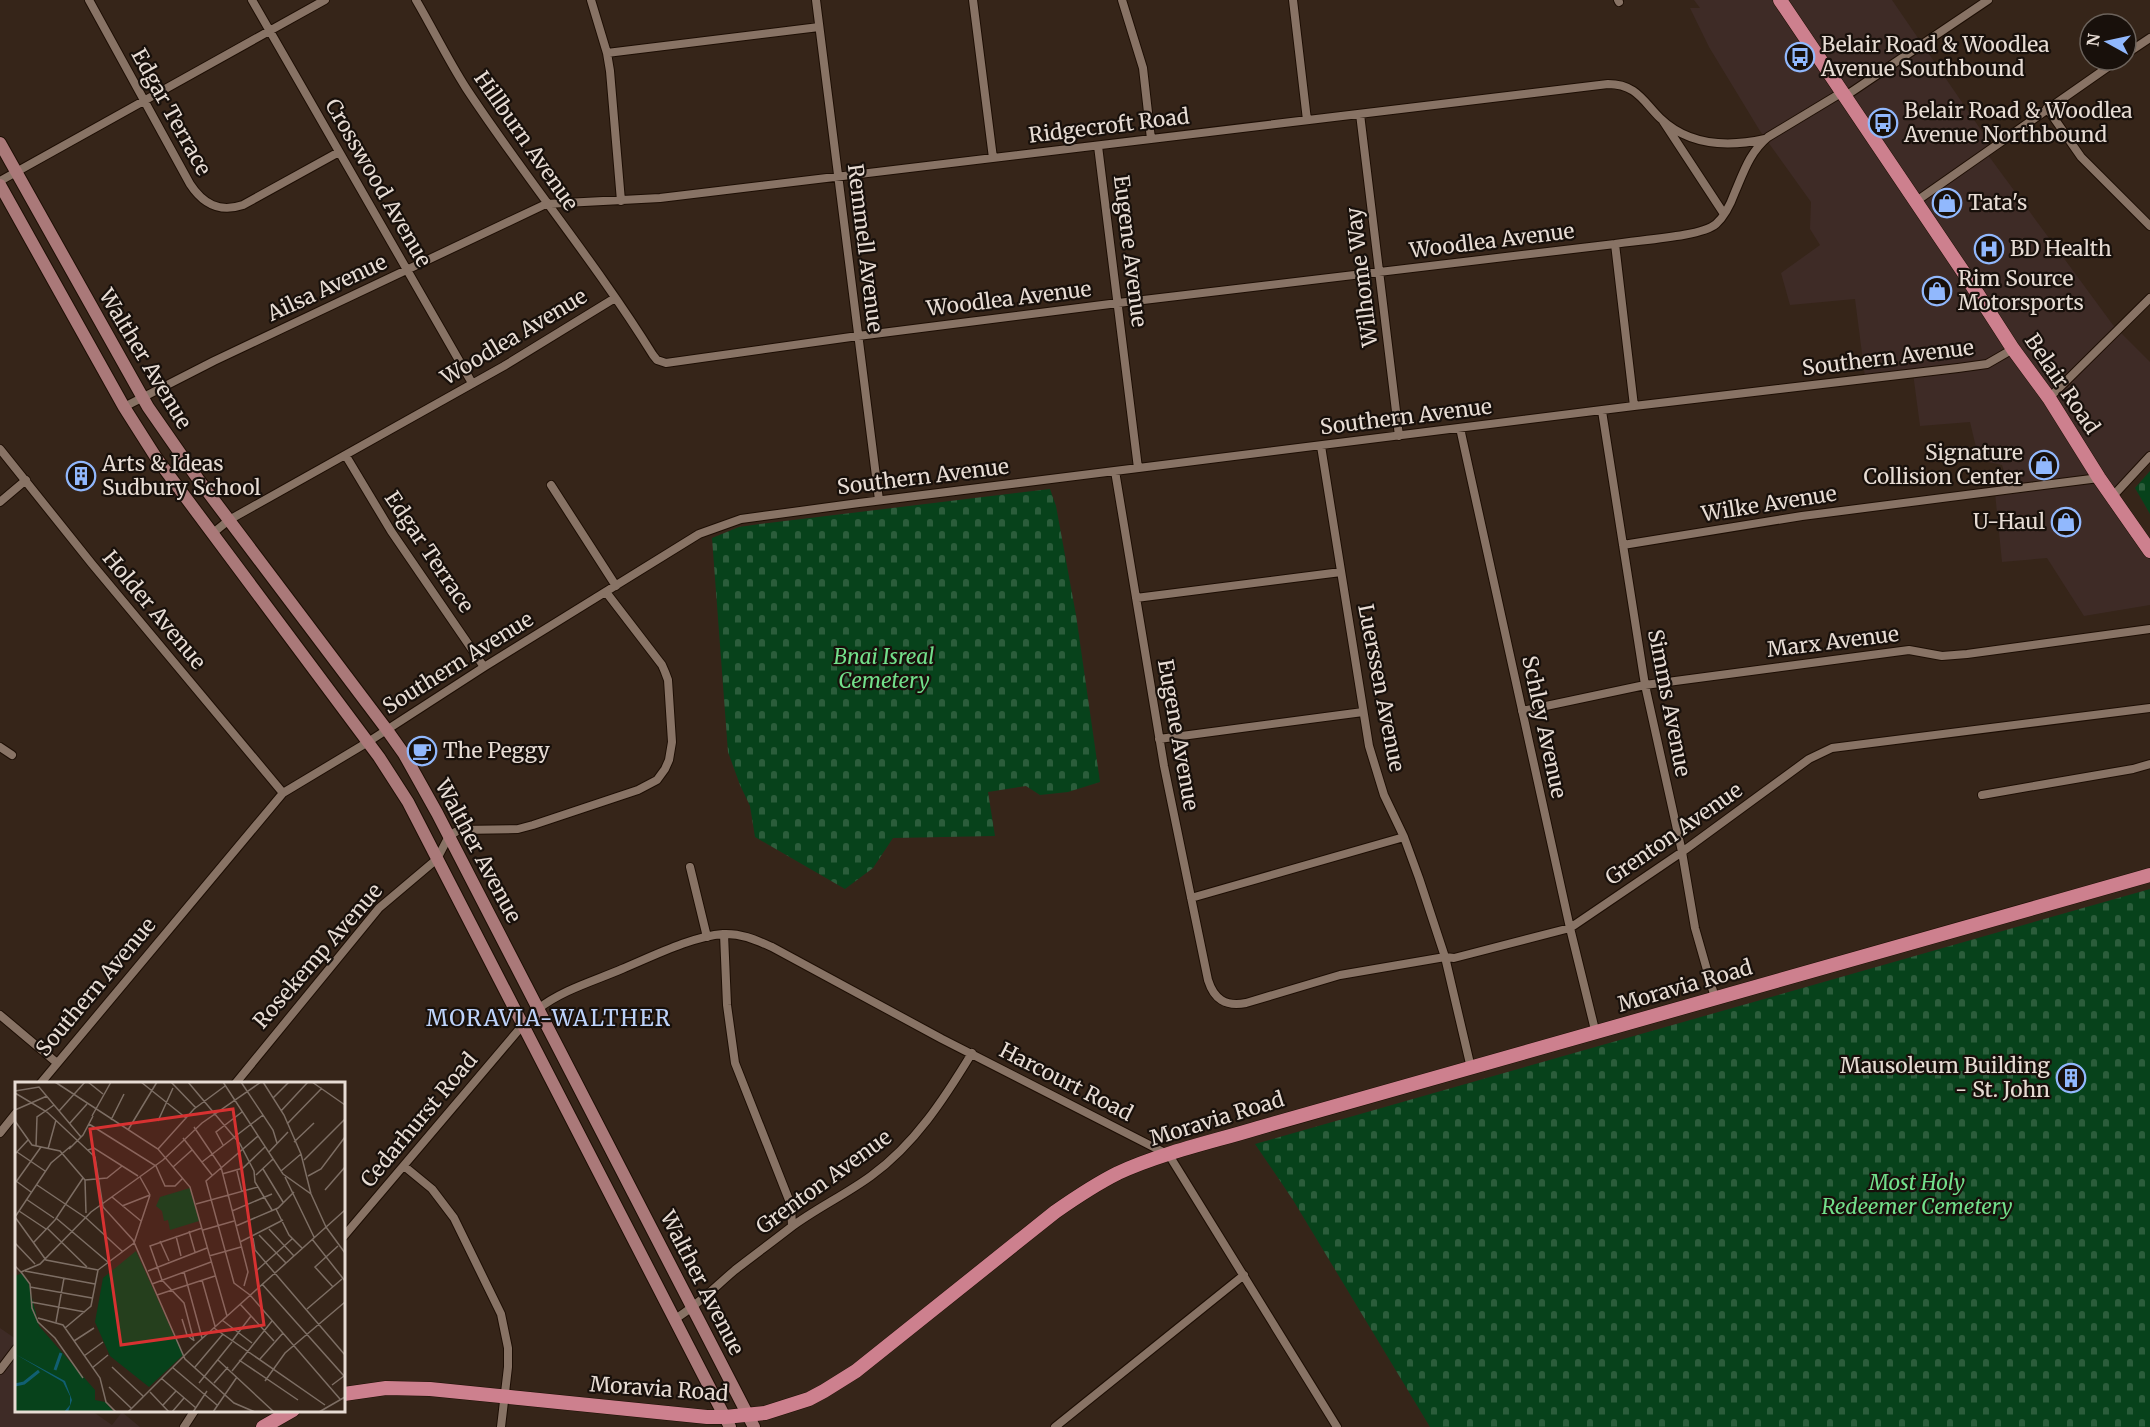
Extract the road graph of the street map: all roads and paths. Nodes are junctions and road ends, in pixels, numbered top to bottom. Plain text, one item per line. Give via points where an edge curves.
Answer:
1 (89, 0) edge
2 (252, 0) edge
3 (324, 0) edge
4 (416, 0) edge
5 (591, 0) edge
6 (816, 0) edge
7 (973, 0) edge
8 (1122, 0) edge
9 (1293, 0) edge
10 (1780, 0) edge
11 (1988, 0) edge
12 (819, 27) junction
13 (269, 30) junction
14 (608, 53) junction
15 (2100, 72) edge
16 (1842, 95) junction
17 (144, 101) junction
18 (2047, 108) junction
19 (1360, 114) junction
20 (1307, 120) junction
21 (1662, 120) junction
22 (1151, 139) junction
23 (1766, 139) junction
24 (0, 143) edge
25 (1098, 146) junction
26 (339, 152) junction
27 (993, 158) junction
28 (17, 173) junction
29 (838, 177) junction
30 (0, 183) edge
31 (621, 201) junction
32 (1915, 202) junction
33 (546, 204) junction
34 (1724, 214) junction
35 (2150, 226) edge
36 (1615, 244) junction
37 (407, 269) junction
38 (1380, 273) junction
39 (615, 298) junction
40 (2150, 298) edge
41 (1118, 303) junction
42 (858, 336) junction
43 (2013, 349) junction
44 (472, 383) junction
45 (142, 397) junction
46 (2049, 398) junction
47 (124, 406) junction
48 (1634, 406) junction
49 (1602, 411) junction
50 (1460, 428) junction
51 (1399, 436) junction
52 (1321, 446) junction
53 (0, 449) edge
54 (346, 456) junction
55 (2150, 456) edge
56 (1138, 468) junction
57 (1115, 471) junction
58 (2099, 478) junction
59 (26, 480) junction
60 (551, 485) dead end
61 (2112, 497) junction
62 (879, 500) junction
63 (0, 502) edge
64 (229, 520) junction
65 (213, 533) junction
66 (1623, 545) junction
67 (2150, 552) edge
68 (1341, 572) junction
69 (616, 586) junction
70 (606, 592) junction
71 (1136, 598) junction
72 (2150, 629) edge
73 (484, 666) junction
74 (1645, 685) junction
75 (2150, 708) edge
76 (1522, 711) junction
77 (1363, 712) junction
78 (387, 730) junction
79 (1159, 739) junction
80 (368, 742) junction
81 (0, 747) edge
82 (12, 755) dead end
83 (2150, 764) edge
84 (283, 793) junction
85 (1982, 795) dead end
86 (448, 836) junction
87 (1404, 837) junction
88 (1682, 852) junction
89 (438, 859) junction
90 (690, 867) dead end
91 (2150, 875) edge
92 (1191, 898) junction
93 (1570, 927) junction
94 (724, 934) junction
95 (707, 937) junction
96 (1445, 957) junction
97 (1715, 998) junction
98 (1219, 1001) joint
99 (538, 1009) junction
100 (0, 1015) edge
101 (522, 1026) junction
102 (1596, 1034) junction
103 (972, 1053) junction
104 (57, 1063) junction
105 (1471, 1068) junction
106 (41, 1082) edge
107 (236, 1082) edge
108 (15, 1114) edge
109 (0, 1132) edge
110 (1169, 1155) junction
111 (404, 1166) junction
112 (792, 1226) junction
113 (345, 1235) edge
114 (1244, 1275) junction
115 (693, 1307) junction
116 (675, 1319) junction
117 (15, 1350) edge
118 (0, 1370) edge
119 (345, 1394) edge
120 (504, 1396) junction
121 (194, 1412) edge
122 (289, 1412) edge
123 (751, 1421) edge
124 (727, 1422) edge
125 (1335, 1426) edge
126 (184, 1427) edge
127 (263, 1427) edge
128 (501, 1427) edge
129 (1055, 1427) edge

1 - 17 street, Edgar Terrace
2 - 13 street, Crosswood Avenue
3 - 13 street
4 - 33 street, Hillburn Avenue via 465,86
5 - 14 street
6 - 12 street, Remmell Avenue
7 - 27 street
8 - 22 street via 1143,68
9 - 20 street
10 - 16 main road, Belair Road
11 - 16 street, Woodlea Avenue
12 - 14 street
12 - 29 street, Remmell Avenue
13 - 17 street
13 - 26 street, Crosswood Avenue
14 - 31 street
15 - 18 street
16 - 23 street, Woodlea Avenue
16 - 32 main road, Belair Road
17 - 26 street, Edgar Terrace via 196,194 212,206 243,205
17 - 28 street
18 - 32 street
18 - 35 street via 2081,157
19 - 20 street, Ridgecroft Road
19 - 21 street, Ridgecroft Road via 1608,84 1635,91
19 - 38 street, Wilhome Way
20 - 22 street, Ridgecroft Road
21 - 23 street, Ridgecroft Road via 1691,137 1712,143 1744,144
21 - 34 street, Ridgecroft Road
22 - 25 street, Ridgecroft Road
23 - 34 street, Woodlea Avenue via 1746,163
24 - 28 main road, Walther Avenue
25 - 27 street, Ridgecroft Road
25 - 41 street, Eugene Avenue
26 - 37 street, Crosswood Avenue
27 - 29 street, Ridgecroft Road
28 - 30 street
28 - 45 main road, Walther Avenue
29 - 31 street, Ridgecroft Road
29 - 42 street, Remmell Avenue
30 - 47 main road, Walther Avenue
31 - 33 street, Ridgecroft Road
32 - 43 main road, Belair Road
33 - 37 street, Ailsa Avenue
33 - 39 street, Hillburn Avenue
34 - 36 street, Woodlea Avenue via 1715,225 1701,231
36 - 38 street, Woodlea Avenue
36 - 48 street
37 - 44 street, Crosswood Avenue
37 - 45 street, Ailsa Avenue
38 - 41 street, Woodlea Avenue
38 - 51 street, Wilhome Way
39 - 42 street, Woodlea Avenue via 653,355 666,363
39 - 44 street, Woodlea Avenue
40 - 46 street
41 - 42 street, Woodlea Avenue
41 - 56 street, Eugene Avenue
42 - 62 street, Remmell Avenue
43 - 46 main road, Belair Road
43 - 48 street, Southern Avenue via 1987,364
44 - 54 street, Woodlea Avenue
45 - 47 street, Ailsa Avenue
45 - 64 main road, Walther Avenue
46 - 58 main road, Belair Road
47 - 65 main road, Walther Avenue via 157,459
48 - 49 street, Southern Avenue
49 - 50 street, Southern Avenue
49 - 66 street, Simms Avenue
50 - 51 street, Southern Avenue
50 - 76 street, Schley Avenue
51 - 52 street, Southern Avenue
52 - 56 street, Southern Avenue
52 - 68 street, Luerssen Avenue
53 - 59 street, Holder Avenue
54 - 64 street, Woodlea Avenue
54 - 73 street, Edgar Terrace via 391,531
55 - 61 street
56 - 57 street, Southern Avenue
57 - 62 street, Southern Avenue
57 - 71 street, Eugene Avenue
58 - 61 main road, Belair Road
58 - 66 street, Wilke Avenue via 1802,516
59 - 63 street
59 - 84 street, Holder Avenue
60 - 69 street
61 - 67 main road, Belair Road
62 - 69 street, Southern Avenue via 722,524
64 - 65 street, Woodlea Avenue
64 - 78 main road, Walther Avenue
65 - 80 main road, Walther Avenue
66 - 74 street, Simms Avenue
68 - 71 street
68 - 77 street, Luerssen Avenue
69 - 70 street, Southern Avenue
70 - 73 street, Southern Avenue
70 - 86 street via 662,665 668,680 672,741 661,775 638,790 533,825 459,830
71 - 79 street, Eugene Avenue
72 - 74 street, Marx Avenue via 1949,656 1899,651
73 - 78 street, Southern Avenue
74 - 76 street, Marx Avenue
74 - 88 street, Simms Avenue
75 - 88 street, Grenton Avenue via 1832,748 1809,759
76 - 93 street, Schley Avenue
77 - 79 street
77 - 87 street, Luerssen Avenue via 1375,769
78 - 80 street, Southern Avenue
78 - 86 main road, Walther Avenue
79 - 92 street, Eugene Avenue
80 - 84 street, Southern Avenue
80 - 89 main road, Walther Avenue via 408,802
81 - 82 street
83 - 85 street
84 - 104 street, Southern Avenue
86 - 89 street, Rosekemp Avenue
86 - 99 main road, Walther Avenue
87 - 92 street
87 - 96 street, Luerssen Avenue
88 - 93 street, Grenton Avenue
88 - 97 street, Simms Avenue via 1695,928
89 - 101 main road, Walther Avenue
89 - 107 street, Rosekemp Avenue via 379,908
90 - 95 street
91 - 97 main road, Moravia Road
92 - 98 street, Eugene Avenue via 1211,992
93 - 96 street, Grenton Avenue
93 - 102 street, Schley Avenue
94 - 95 street
94 - 103 street, Harcourt Road via 745,936 772,947
94 - 112 street via 727,1010 735,1063 791,1205
95 - 99 street via 591,982
96 - 98 street, Grenton Avenue via 1340,975 1237,1005
96 - 105 street, Luerssen Avenue
97 - 102 main road, Moravia Road
99 - 101 main road
99 - 115 main road, Walther Avenue
100 - 104 street
101 - 111 street, Cedarhurst Road
101 - 116 main road, Walther Avenue
102 - 105 main road, Moravia Road
103 - 110 street, Harcourt Road
103 - 112 street, Grenton Avenue via 934,1113 903,1148 872,1176
104 - 106 street, Southern Avenue
105 - 110 main road, Moravia Road
108 - 109 street
110 - 114 street
110 - 123 main road, Moravia Road via 1119,1173 1082,1193 856,1371 808,1399
111 - 113 street, Cedarhurst Road
111 - 120 street via 432,1190 454,1218 501,1314 508,1348
112 - 115 street, Grenton Avenue
114 - 125 street
114 - 129 street
115 - 116 street, Grenton Avenue
115 - 123 main road, Walther Avenue
116 - 124 main road, Walther Avenue
117 - 118 street
119 - 120 main road, Moravia Road via 408,1387
120 - 124 main road, Moravia Road
120 - 128 street
121 - 126 street
122 - 127 main road
123 - 124 main road, Moravia Road

